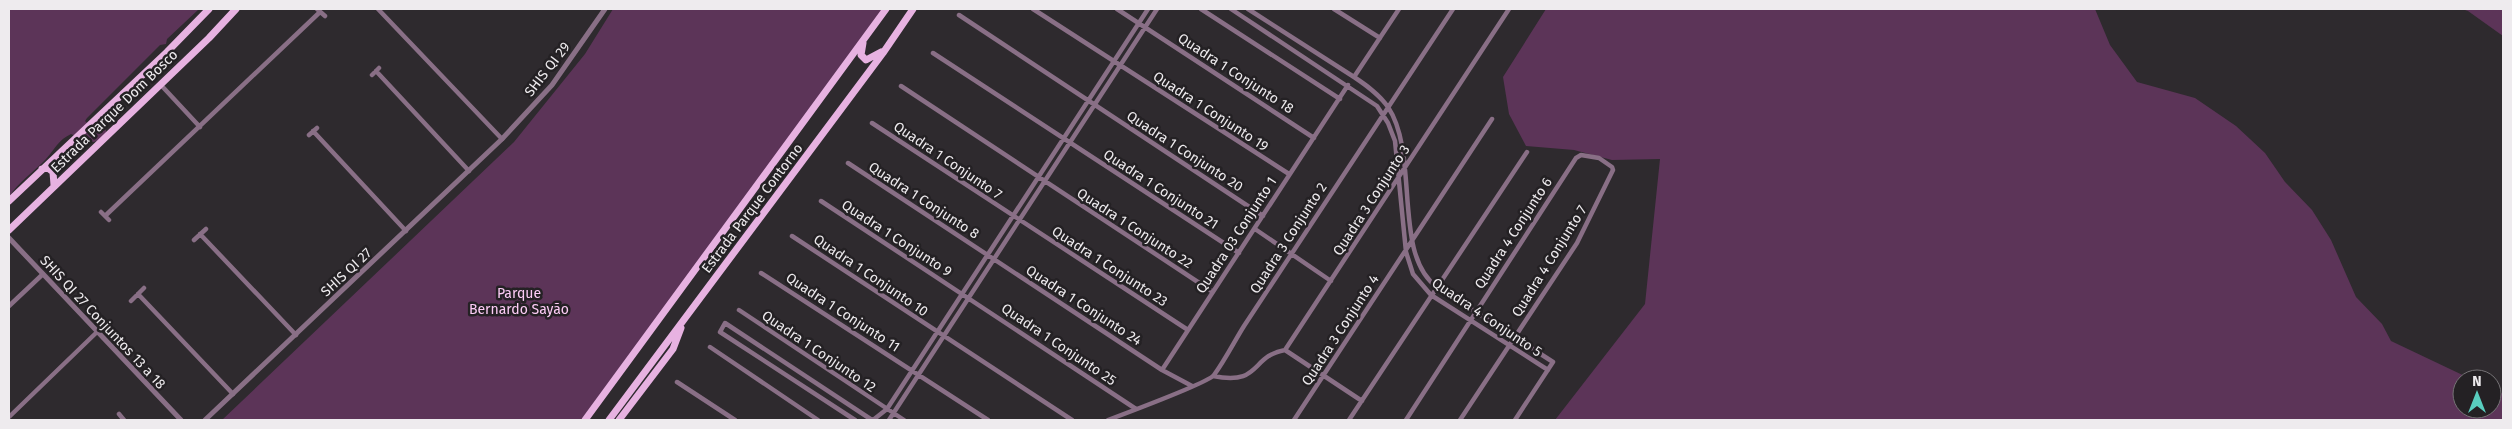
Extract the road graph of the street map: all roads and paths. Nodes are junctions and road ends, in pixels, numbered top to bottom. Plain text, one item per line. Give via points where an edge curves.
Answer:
1 (209, 9) edge
2 (236, 9) edge
3 (378, 9) edge
4 (605, 9) edge
5 (886, 9) edge
6 (913, 9) edge
7 (1033, 9) edge
8 (1117, 9) edge
9 (1148, 9) edge
10 (1157, 9) edge
11 (1201, 9) edge
12 (1232, 9) edge
13 (1248, 9) edge
14 (1334, 9) edge
15 (1400, 9) edge
16 (1453, 9) edge
17 (1509, 9) edge
18 (319, 10) edge
19 (959, 15) dead end
20 (324, 16) dead end
21 (1139, 24) junction
22 (1145, 28) junction
23 (865, 38) junction
24 (1380, 38) junction
25 (886, 49) junction
26 (933, 53) dead end
27 (1114, 62) junction
28 (1121, 66) junction
29 (376, 71) dead end
30 (1348, 73) junction
31 (1356, 78) junction
32 (1342, 82) junction
33 (160, 84) junction
34 (901, 86) dead end
35 (1350, 87) junction
36 (1340, 99) junction
37 (1089, 101) junction
38 (1095, 104) junction
39 (1388, 107) junction
40 (1383, 114) junction
41 (1492, 119) dead end
42 (872, 123) dead end
43 (201, 126) junction
44 (313, 131) dead end
45 (1314, 138) junction
46 (502, 139) junction
47 (1063, 139) junction
48 (1070, 143) junction
49 (1527, 152) dead end
50 (1576, 158) joint
51 (848, 163) dead end
52 (1405, 167) junction
53 (42, 170) junction
54 (469, 171) junction
55 (1289, 174) junction
56 (1399, 177) junction
57 (1037, 178) junction
58 (1044, 182) junction
59 (54, 185) junction
60 (9, 201) edge
61 (821, 201) dead end
62 (1264, 216) junction
63 (1012, 217) junction
64 (109, 220) dead end
65 (1020, 221) junction
66 (206, 228) dead end
67 (1255, 229) junction
68 (9, 230) edge
69 (406, 231) junction
70 (200, 234) junction
71 (792, 236) dead end
72 (9, 238) edge
73 (194, 240) dead end
74 (1412, 240) junction
75 (1406, 252) junction
76 (1239, 253) junction
77 (988, 255) junction
78 (1292, 255) junction
79 (994, 259) junction
80 (762, 273) dead end
81 (43, 274) junction
82 (1332, 281) junction
83 (1437, 287) junction
84 (144, 288) dead end
85 (1213, 292) junction
86 (962, 293) junction
87 (138, 294) junction
88 (1431, 295) junction
89 (969, 298) junction
90 (131, 301) dead end
91 (9, 306) edge
92 (739, 310) dead end
93 (1475, 312) junction
94 (684, 320) junction
95 (1469, 320) junction
96 (1188, 330) junction
97 (98, 332) junction
98 (937, 332) junction
99 (296, 335) junction
100 (944, 337) junction
101 (1514, 337) junction
102 (1508, 346) junction
103 (710, 348) dead end
104 (1285, 350) junction
105 (1162, 370) junction
106 (1548, 370) junction
107 (912, 371) junction
108 (919, 375) junction
109 (1213, 376) junction
110 (1323, 376) junction
111 (677, 382) dead end
112 (1192, 386) junction
113 (234, 394) junction
114 (1362, 401) junction
115 (887, 409) junction
116 (1136, 409) junction
117 (894, 413) junction
118 (119, 414) dead end
119 (9, 417) edge
120 (124, 420) edge
121 (181, 420) edge
122 (205, 420) edge
123 (585, 420) edge
124 (610, 420) edge
125 (619, 420) edge
126 (735, 420) edge
127 (818, 420) edge
128 (855, 420) edge
129 (872, 420) edge
130 (889, 420) edge
131 (904, 420) edge
132 (988, 420) edge
133 (1072, 420) edge
134 (1108, 420) edge
135 (1294, 420) edge
136 (1349, 420) edge
137 (1406, 420) edge
138 (1460, 420) edge
139 (1515, 420) edge

1 - 53 main road, Estrada Parque Dom Bosco
2 - 33 main road, Estrada Parque Dom Bosco
3 - 46 street
4 - 46 street, SHIS QI 29 via 552,84
5 - 23 main road, Estrada Parque Contorno
6 - 25 main road, Estrada Parque Contorno
7 - 27 street, Quadra 1 Conjunto 19
8 - 21 street, Quadra 1 Conjunto 18
9 - 21 street
10 - 22 street
11 - 36 street
12 - 32 street
13 - 30 street, Quadra 4 Conjunto 5
14 - 24 street
15 - 24 street, Quadra 03 Conjunto 1
16 - 39 street, Quadra 3 Conjunto 2
17 - 52 street, Quadra 3 Conjunto 3
18 - 20 street
18 - 43 street
19 - 37 street, Quadra 1 Conjunto 20
21 - 22 street, Quadra 1 Conjunto 18
21 - 27 street
22 - 28 street
22 - 45 street, Quadra 1 Conjunto 18
23 - 25 main road via 861,52 866,60
23 - 123 main road, Estrada Parque Contorno
24 - 31 street, Quadra 03 Conjunto 1
25 - 94 main road, Estrada Parque Contorno
26 - 47 street, Quadra 1 Conjunto 21
27 - 28 street, Quadra 1 Conjunto 19
27 - 37 street
28 - 38 street
28 - 55 street, Quadra 1 Conjunto 19
29 - 54 street
30 - 31 street, Quadra 4 Conjunto 5
30 - 32 street
31 - 35 street, Quadra 03 Conjunto 1
31 - 39 street, Quadra 4 Conjunto 5
32 - 35 street
33 - 43 street
33 - 59 main road, Estrada Parque Dom Bosco
34 - 57 street, Quadra 1 Conjunto 22
35 - 36 street, Quadra 03 Conjunto 1
35 - 40 street via 1371,100
36 - 45 street, Quadra 03 Conjunto 1
37 - 38 street, Quadra 1 Conjunto 20
37 - 47 street
38 - 48 street
38 - 62 street, Quadra 1 Conjunto 20
39 - 40 street, Quadra 3 Conjunto 2
39 - 52 street, Quadra 4 Conjunto 5 via 1400,133
40 - 56 street, Quadra 4 Conjunto 5 via 1395,142
40 - 78 street, Quadra 3 Conjunto 2
41 - 74 street, Quadra 3 Conjunto 4
42 - 63 street, Quadra 1 Conjunto 7
43 - 64 street via 103,214
44 - 69 street
45 - 55 street, Quadra 03 Conjunto 1
46 - 54 street, SHIS QI 27
47 - 48 street, Quadra 1 Conjunto 21
47 - 57 street
48 - 58 street
48 - 76 street, Quadra 1 Conjunto 21
49 - 83 street, Quadra 4 Conjunto 5
50 - 93 street, Quadra 4 Conjunto 6
50 - 101 street, Quadra 4 Conjunto 7 via 1581,155 1604,161 1612,167 1610,178 1577,243
51 - 77 street, Quadra 1 Conjunto 8
52 - 56 street, Quadra 3 Conjunto 3
52 - 74 street, Quadra 4 Conjunto 5
53 - 59 main road via 48,168 53,172
53 - 60 main road, Estrada Parque Dom Bosco
54 - 69 street, SHIS QI 27
55 - 62 street, Quadra 03 Conjunto 1
56 - 75 street, Quadra 4 Conjunto 5
56 - 82 street, Quadra 3 Conjunto 3
57 - 58 street, Quadra 1 Conjunto 22
57 - 63 street
58 - 65 street
58 - 85 street, Quadra 1 Conjunto 22
59 - 68 main road, Estrada Parque Dom Bosco
61 - 86 street, Quadra 1 Conjunto 9
62 - 67 street, Quadra 03 Conjunto 1
63 - 65 street, Quadra 1 Conjunto 7
63 - 77 street
65 - 79 street
65 - 96 street, Quadra 1 Conjunto 23
66 - 70 street
67 - 76 street, Quadra 03 Conjunto 1
67 - 78 street
69 - 99 street, SHIS QI 27
70 - 73 street
70 - 99 street
71 - 98 street, Quadra 1 Conjunto 10
72 - 81 street, SHIS QI 27 Conjuntos 13 a 18
74 - 75 street, Quadra 3 Conjunto 4
74 - 83 street, Quadra 4 Conjunto 5 via 1422,273
75 - 88 street, Quadra 4 Conjunto 5 via 1413,274
75 - 110 street, Quadra 3 Conjunto 4
76 - 85 street, Quadra 03 Conjunto 1
77 - 79 street, Quadra 1 Conjunto 8
77 - 86 street
78 - 82 street
78 - 109 street, Quadra 3 Conjunto 2
79 - 89 street
79 - 105 street, Quadra 1 Conjunto 24
80 - 107 street, Quadra 1 Conjunto 11
81 - 91 street
81 - 97 street, SHIS QI 27 Conjuntos 13 a 18
82 - 104 street, Quadra 3 Conjunto 3
83 - 88 street
83 - 93 street, Quadra 4 Conjunto 5
84 - 87 street
85 - 96 street, Quadra 03 Conjunto 1
86 - 89 street, Quadra 1 Conjunto 9
86 - 98 street
87 - 90 street
87 - 113 street
88 - 95 street, Quadra 4 Conjunto 5
88 - 114 street
89 - 100 street
89 - 116 street, Quadra 1 Conjunto 25
92 - 115 street, Quadra 1 Conjunto 12
93 - 95 street, Quadra 4 Conjunto 6
93 - 101 street, Quadra 4 Conjunto 5
94 - 124 main road, Estrada Parque Contorno
94 - 125 main road via 672,349
95 - 102 street, Quadra 4 Conjunto 5
95 - 137 street, Quadra 4 Conjunto 6
96 - 105 street, Quadra 03 Conjunto 1
97 - 119 street
97 - 121 street, SHIS QI 27 Conjuntos 13 a 18
98 - 100 street, Quadra 1 Conjunto 10
98 - 107 street
99 - 113 street, SHIS QI 27
100 - 108 street
100 - 133 street, Quadra 1 Conjunto 10
101 - 102 street, Quadra 4 Conjunto 7
101 - 106 street, Quadra 4 Conjunto 5 via 1553,362
102 - 106 street, Quadra 4 Conjunto 5
102 - 138 street, Quadra 4 Conjunto 7
103 - 127 street
104 - 109 street via 1270,354 1243,377
104 - 110 street
105 - 112 street
106 - 139 street
107 - 108 street, Quadra 1 Conjunto 11
107 - 115 street
108 - 117 street
108 - 132 street, Quadra 1 Conjunto 11
109 - 112 street
110 - 114 street
110 - 135 street, Quadra 3 Conjunto 4
111 - 126 street
112 - 116 street
113 - 122 street, SHIS QI 27
114 - 136 street
115 - 117 street, Quadra 1 Conjunto 12
115 - 129 street
116 - 134 street
117 - 130 street
117 - 131 street, Quadra 1 Conjunto 12
118 - 120 street
128 - 129 street via 720,332 724,323

